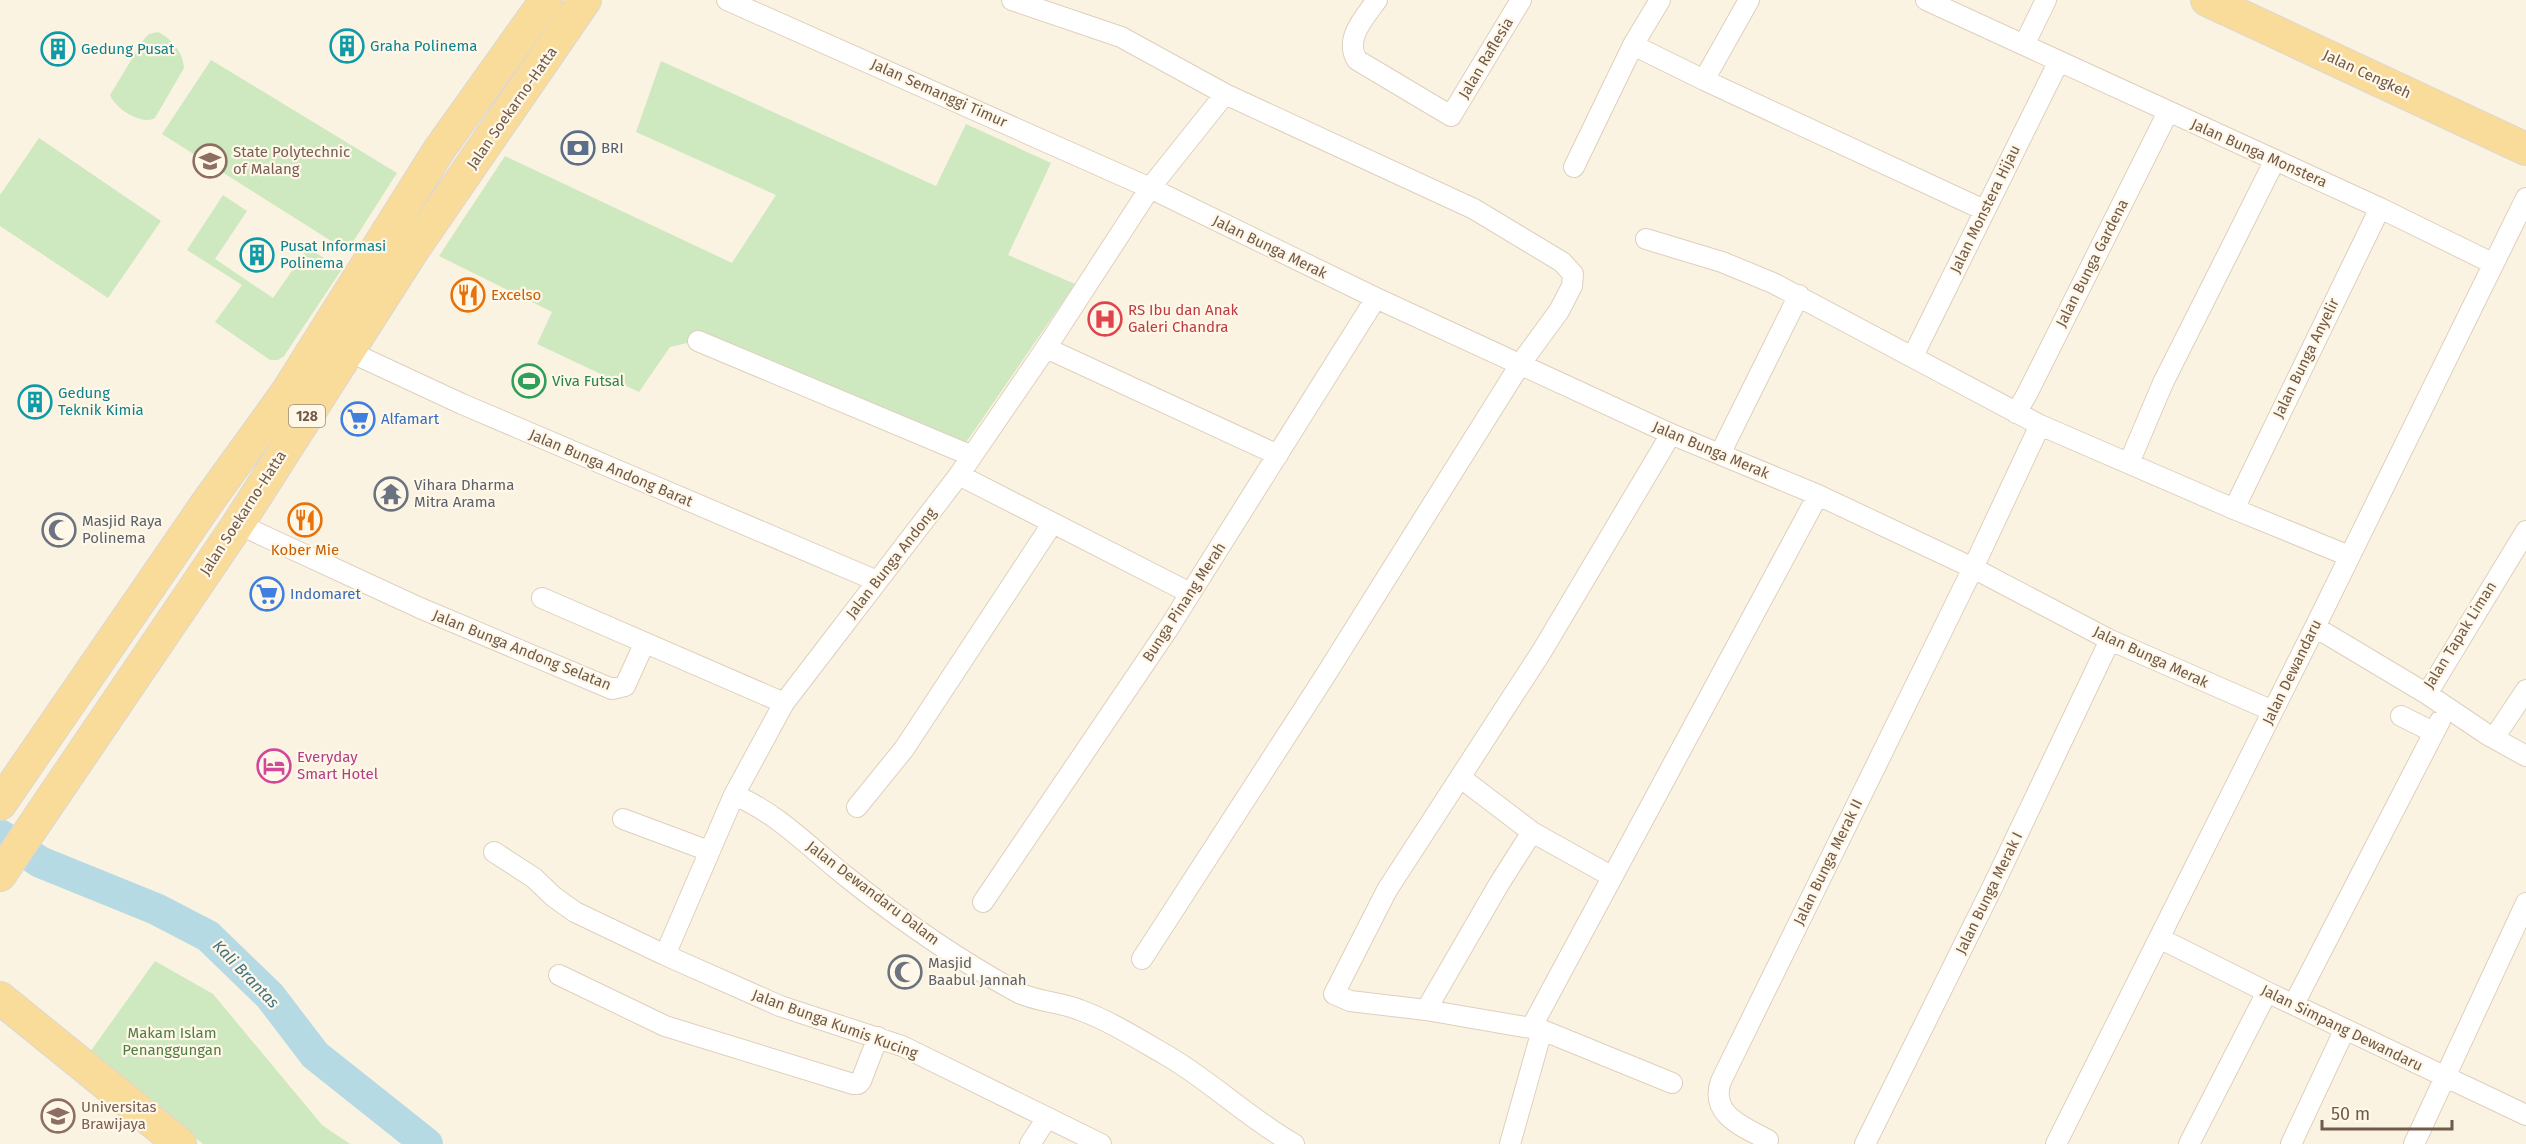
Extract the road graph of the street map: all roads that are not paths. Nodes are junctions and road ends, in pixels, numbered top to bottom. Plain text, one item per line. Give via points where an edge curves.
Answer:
1 (546, 0) edge
2 (585, 0) edge
3 (727, 0) edge
4 (1012, 0) edge
5 (1377, 0) edge
6 (1521, 0) edge
7 (1660, 0) edge
8 (1749, 0) edge
9 (1926, 0) edge
10 (2046, 0) edge
11 (2207, 0) edge
12 (1633, 45) junction
13 (2024, 45) junction
14 (2058, 63) junction
15 (1704, 80) junction
16 (1226, 94) junction
17 (2168, 112) junction
18 (443, 145) junction
19 (2526, 149) edge
20 (2275, 159) junction
21 (473, 164) junction
22 (1574, 167) dead end
23 (1150, 188) junction
24 (2526, 198) edge
25 (2380, 208) junction
26 (1984, 210) junction
27 (1646, 239) dead end
28 (2492, 263) junction
29 (1799, 295) junction
30 (1376, 298) junction
31 (698, 341) dead end
32 (1046, 348) junction
33 (348, 351) junction
34 (1913, 356) junction
35 (1521, 363) junction
36 (2016, 412) junction
37 (2040, 425) junction
38 (1671, 434) junction
39 (1720, 454) junction
40 (1278, 455) junction
41 (972, 456) junction
42 (2128, 463) junction
43 (959, 475) junction
44 (1818, 495) junction
45 (2234, 509) junction
46 (238, 524) junction
47 (1052, 524) junction
48 (2526, 531) edge
49 (2349, 556) junction
50 (1973, 568) junction
51 (877, 581) junction
52 (1190, 593) junction
53 (542, 598) dead end
54 (2315, 627) junction
55 (2110, 640) junction
56 (644, 644) junction
57 (2526, 690) edge
58 (2427, 694) junction
59 (784, 704) junction
60 (2273, 711) junction
61 (2401, 716) dead end
62 (2494, 738) junction
63 (2526, 756) edge
64 (1461, 778) junction
65 (734, 795) junction
66 (0, 804) edge
67 (857, 807) dead end
68 (623, 819) dead end
69 (1532, 832) junction
70 (709, 851) junction
71 (494, 852) dead end
72 (0, 876) edge
73 (1611, 876) junction
74 (983, 902) dead end
75 (2526, 903) edge
76 (2159, 938) junction
77 (665, 955) junction
78 (1143, 959) dead end
79 (559, 975) dead end
80 (2267, 992) junction
81 (0, 998) edge
82 (2294, 1004) junction
83 (1426, 1010) junction
84 (1537, 1029) junction
85 (2345, 1029) junction
86 (878, 1037) junction
87 (2443, 1077) junction
88 (1672, 1083) dead end
89 (2526, 1115) edge
90 (1047, 1118) junction
91 (1768, 1140) dead end
92 (180, 1144) edge
93 (1030, 1144) edge
94 (1101, 1144) edge
95 (1294, 1144) edge
96 (1510, 1144) edge
97 (1866, 1144) edge
98 (2056, 1144) edge
99 (2189, 1144) edge
100 (2291, 1144) edge
101 (2414, 1144) edge

1 - 18 main road, 128
2 - 21 main road, Jalan Soekarno-Hatta / 128
3 - 23 street, Jalan Semanggi Timur
4 - 16 street via 1121,37
5 - 6 street, Jalan Raflesia via 1352,40 1357,60 1451,116
7 - 12 street
8 - 15 street
9 - 13 street, Jalan Bunga Monstera
10 - 13 street
11 - 19 main road, Jalan Cengkeh
12 - 15 street
12 - 22 street
13 - 14 street, Jalan Bunga Monstera
14 - 17 street, Jalan Bunga Monstera
14 - 26 street, Jalan Monstera Hijau
15 - 26 street
16 - 23 street, Jalan Bunga Andong
16 - 35 street via 1474,209 1562,262 1573,274 1572,285 1559,311
17 - 20 street, Jalan Bunga Monstera
17 - 36 street, Jalan Bunga Gardena
18 - 21 main road
18 - 66 main road, 128 via 287,392
20 - 25 street, Jalan Bunga Monstera
20 - 42 street via 2163,383
21 - 33 main road, Jalan Soekarno-Hatta / 128
23 - 30 street, Jalan Bunga Merak
23 - 32 street, Jalan Bunga Andong
24 - 28 street, Jalan Dewandaru
25 - 28 street, Jalan Bunga Monstera
25 - 45 street, Jalan Bunga Anyelir
26 - 34 street, Jalan Monstera Hijau
27 - 29 street via 1722,262
28 - 49 street, Jalan Dewandaru
29 - 34 street
29 - 39 street
30 - 35 street, Jalan Bunga Merak
30 - 40 street, Bunga Pinang Merah
31 - 41 street
32 - 40 street
32 - 41 street, Jalan Bunga Andong
33 - 46 main road, Jalan Soekarno-Hatta / 128
33 - 51 street, Jalan Bunga Andong Barat via 473,409
34 - 36 street
35 - 38 street, Jalan Bunga Merak
35 - 78 street
36 - 37 street
37 - 42 street
37 - 50 street, Jalan Bunga Merak II
38 - 39 street, Jalan Bunga Merak
38 - 64 street
39 - 44 street, Jalan Bunga Merak
40 - 52 street, Bunga Pinang Merah
41 - 43 street, Jalan Bunga Andong
42 - 45 street
43 - 47 street
43 - 51 street, Jalan Bunga Andong
44 - 50 street, Jalan Bunga Merak
44 - 73 street
45 - 49 street
46 - 56 street, Jalan Bunga Andong Selatan via 420,608 612,689 625,686
46 - 72 main road, Jalan Soekarno-Hatta / 128
47 - 52 street
47 - 67 street via 904,749
48 - 58 street, Jalan Tapak Liman
49 - 54 street, Jalan Dewandaru
50 - 55 street, Jalan Bunga Merak
50 - 91 street, Jalan Bunga Merak II via 1721,1081 1718,1097 1727,1116
51 - 59 street, Jalan Bunga Andong
52 - 74 street, Bunga Pinang Merah
53 - 56 street
54 - 58 street, Jalan Tapak Liman
54 - 60 street, Jalan Dewandaru
55 - 60 street, Jalan Bunga Merak
55 - 97 street, Jalan Bunga Merak I
56 - 59 street
57 - 62 street
58 - 62 street
59 - 65 street, Jalan Bunga Andong
60 - 76 street, Jalan Dewandaru
61 - 82 street via 2437,727
62 - 63 street
64 - 69 street
64 - 83 street via 1387,890 1334,990 1336,996 1350,1001
65 - 70 street, Jalan Bunga Andong
65 - 95 street, Jalan Dewandaru Dalam via 773,816 917,931 1019,993 1079,1009 1167,1056
68 - 70 street
69 - 73 street
69 - 83 street
70 - 77 street, Jalan Bunga Andong
71 - 77 street, Jalan Bunga Kumis Kucing via 575,912
73 - 84 street
75 - 87 street
76 - 80 street, Jalan Simpang Dewandaru
76 - 98 street, Jalan Dewandaru
77 - 86 street, Jalan Bunga Kumis Kucing via 780,1006
79 - 86 street via 665,1026 853,1084 861,1081
80 - 82 street, Jalan Simpang Dewandaru
80 - 99 street
81 - 92 main road
82 - 85 street, Jalan Simpang Dewandaru
83 - 84 street
84 - 88 street
84 - 96 street
85 - 87 street, Jalan Simpang Dewandaru
85 - 100 street
86 - 90 street, Jalan Bunga Kumis Kucing
87 - 89 street, Jalan Simpang Dewandaru
87 - 101 street
90 - 93 street
90 - 94 street, Jalan Bunga Kumis Kucing

